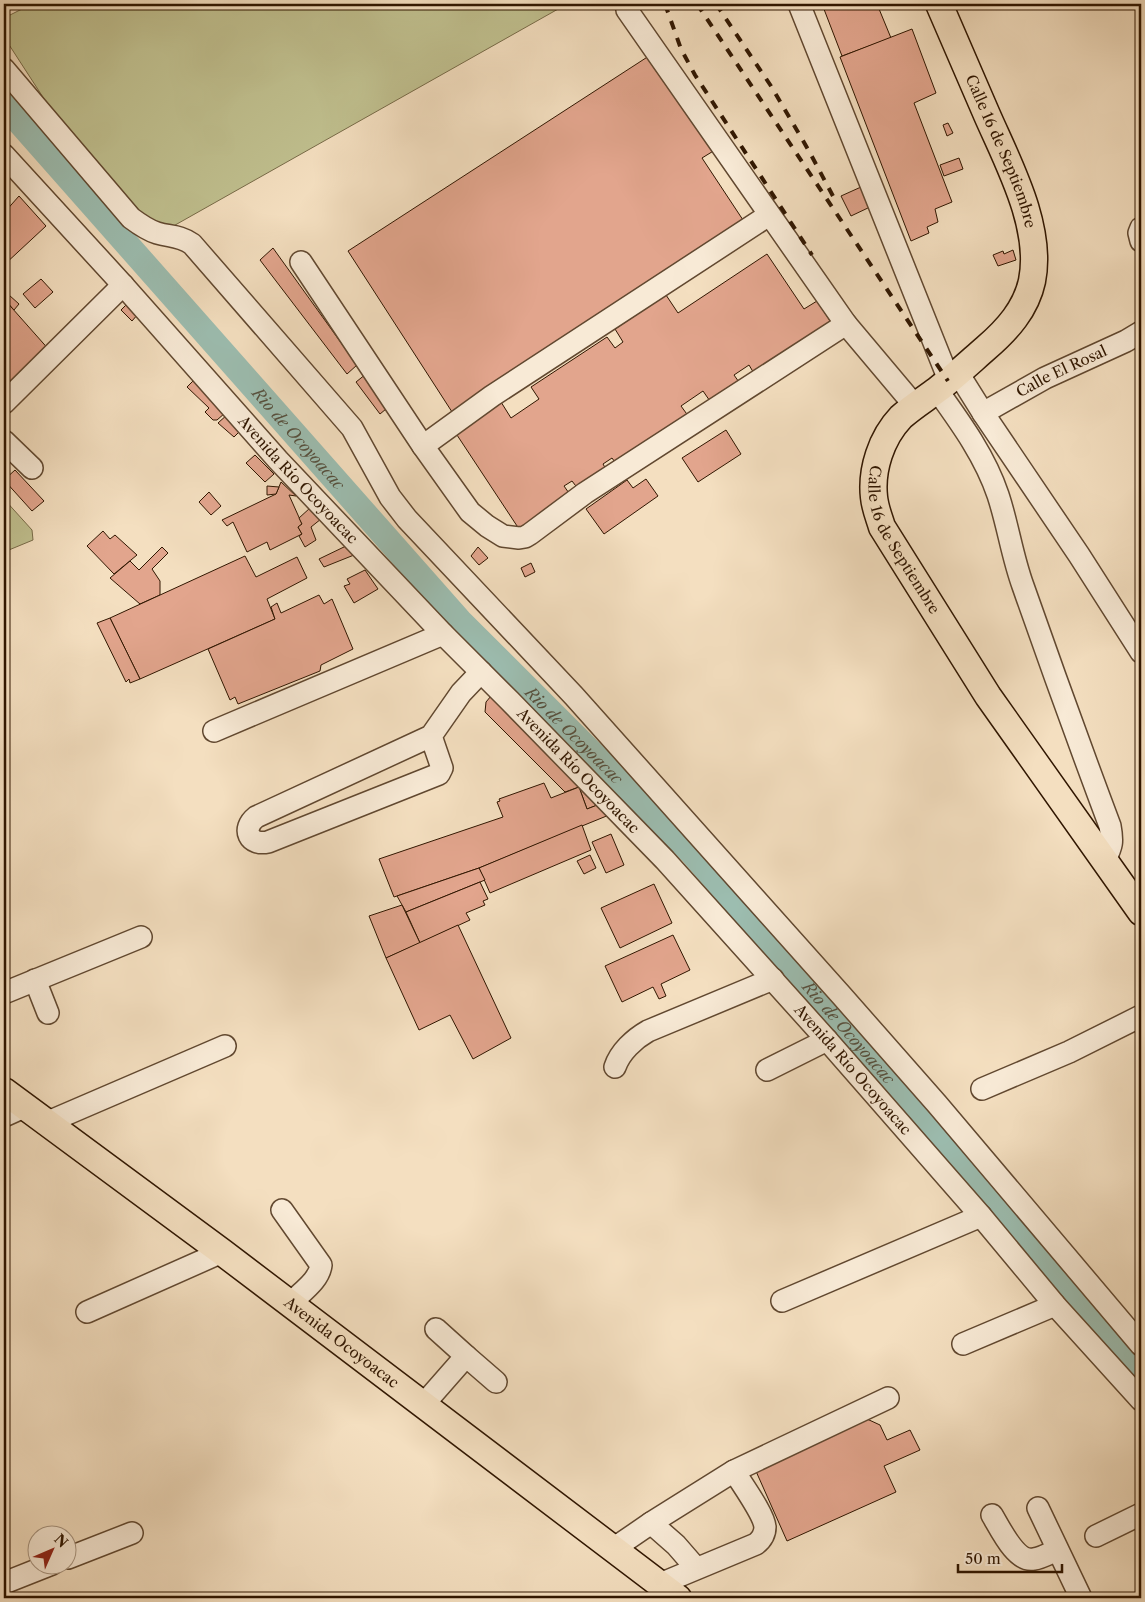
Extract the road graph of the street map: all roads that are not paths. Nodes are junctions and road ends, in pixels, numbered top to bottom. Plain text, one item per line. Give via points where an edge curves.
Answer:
1 (799, 4) edge
2 (939, 4) edge
3 (627, 10) dead end
4 (4, 69) edge
5 (4, 155) edge
6 (768, 215) junction
7 (1141, 228) edge
8 (1141, 241) edge
9 (301, 262) dead end
10 (123, 285) junction
11 (846, 324) junction
12 (1141, 332) edge
13 (948, 381) junction
14 (4, 403) edge
15 (915, 406) junction
16 (983, 413) junction
17 (4, 441) edge
18 (423, 446) junction
19 (32, 468) dead end
20 (443, 634) junction
21 (1141, 652) edge
22 (481, 672) junction
23 (214, 731) dead end
24 (431, 736) junction
25 (1105, 860) junction
26 (1141, 912) edge
27 (141, 937) dead end
28 (773, 979) junction
29 (35, 980) junction
30 (4, 993) edge
31 (48, 1013) dead end
32 (1141, 1016) edge
33 (827, 1040) junction
34 (225, 1046) dead end
35 (615, 1067) dead end
36 (767, 1070) dead end
37 (982, 1089) dead end
38 (4, 1091) edge
39 (14, 1112) edge
40 (46, 1123) junction
41 (282, 1210) dead end
42 (980, 1216) junction
43 (222, 1252) junction
44 (782, 1301) dead end
45 (290, 1304) junction
46 (1055, 1306) junction
47 (87, 1312) dead end
48 (436, 1329) dead end
49 (962, 1344) dead end
50 (1141, 1344) edge
51 (466, 1356) junction
52 (496, 1382) dead end
53 (888, 1398) dead end
54 (1141, 1400) edge
55 (423, 1405) junction
56 (734, 1471) junction
57 (1038, 1508) dead end
58 (1141, 1514) edge
59 (992, 1515) dead end
60 (651, 1523) junction
61 (132, 1533) dead end
62 (1096, 1536) dead end
63 (613, 1549) junction
64 (1057, 1550) junction
65 (78, 1554) edge
66 (696, 1568) junction
67 (28, 1574) edge
68 (4, 1583) edge
69 (669, 1591) edge
70 (1080, 1598) edge

1 - 13 street
2 - 13 main road, Calle 16 de Septiembre via 1017,185 1028,218 1034,258 1032,280 1021,310 1001,336
3 - 6 street
4 - 50 street via 131,218 148,229 179,236 192,244 352,428 390,497 408,519 574,696 842,996
5 - 10 street, Avenida Río Ocoyoacac
6 - 11 street
6 - 18 street via 492,396
7 - 8 street
9 - 18 street
10 - 14 street
10 - 20 street, Avenida Río Ocoyoacac via 278,460
11 - 15 street
11 - 18 street via 593,487 525,537 503,536 470,512
12 - 16 street, Calle El Rosal via 1045,378
13 - 15 main road, Calle 16 de Septiembre
13 - 16 street
13 - 25 street via 964,427 997,493 1017,571 1110,826 1113,840
15 - 25 main road, Calle 16 de Septiembre via 890,431 875,468 874,497 882,526 988,696
16 - 21 street
17 - 19 street
20 - 22 street, Avenida Río Ocoyoacac
20 - 23 street
22 - 24 street via 461,692
22 - 28 street, Avenida Río Ocoyoacac via 665,860
24 - 24 street via 442,768 439,774 268,842 255,842 250,836 248,826 256,817
25 - 26 main road, Calle 16 de Septiembre
27 - 29 street
28 - 33 street, Avenida Río Ocoyoacac
28 - 35 street via 648,1031 636,1038
29 - 30 street
29 - 31 street
32 - 37 street
33 - 36 street
33 - 42 street, Avenida Río Ocoyoacac
34 - 40 street
38 - 39 main road, Avenida Ocoyoacac
39 - 40 main road, Avenida Ocoyoacac
40 - 43 main road, Avenida Ocoyoacac
41 - 45 street via 321,1264 315,1280
42 - 44 street
42 - 46 street, Avenida Río Ocoyoacac
43 - 45 main road, Avenida Ocoyoacac
43 - 47 street
45 - 55 main road, Avenida Ocoyoacac
46 - 49 street
46 - 54 street, Avenida Río Ocoyoacac
48 - 51 street
51 - 52 street
51 - 55 street
53 - 56 street
55 - 63 main road, Avenida Ocoyoacac
56 - 60 street
56 - 66 street via 765,1525 764,1534 756,1544
57 - 64 street
58 - 62 street
59 - 64 street via 1010,1544 1024,1558 1035,1559
60 - 63 street
60 - 66 street
61 - 65 street
63 - 69 main road, Avenida Ocoyoacac
64 - 70 street
66 - 69 street
67 - 68 street

